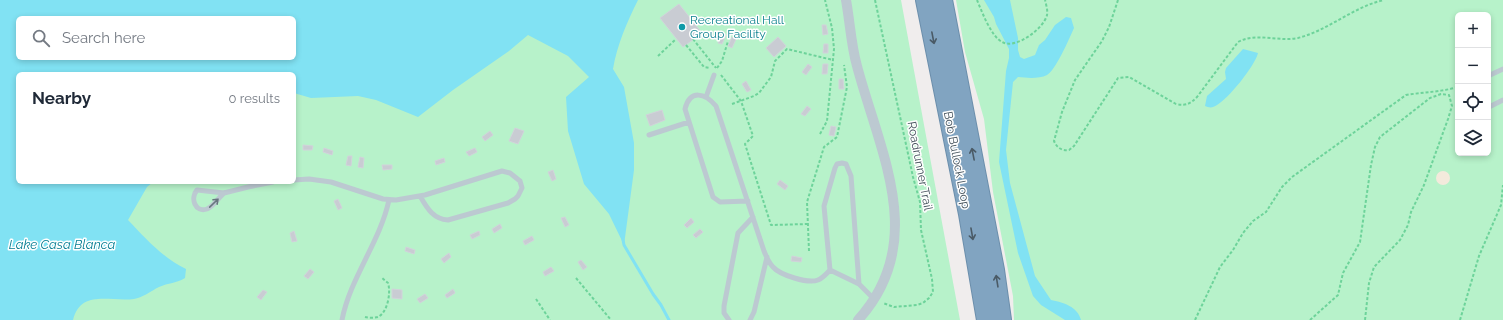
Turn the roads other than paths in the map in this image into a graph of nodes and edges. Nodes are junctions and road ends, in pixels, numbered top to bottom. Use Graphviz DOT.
graph roads {
  1 [pos="846,0"];
  2 [pos="925,0"];
  3 [pos="943,0"];
  4 [pos="1503,69"];
  5 [pos="714,75"];
  6 [pos="1491,75"];
  7 [pos="706,97"];
  8 [pos="1503,100"];
  9 [pos="1491,106"];
  10 [pos="689,122"];
  11 [pos="649,135"];
  12 [pos="296,180"];
  13 [pos="263,184"];
  14 [pos="224,193"];
  15 [pos="420,196"];
  16 [pos="389,200"];
  17 [pos="748,201"];
  18 [pos="753,217"];
  19 [pos="767,257"];
  20 [pos="830,270"];
  21 [pos="859,284"];
  22 [pos="876,300"];
  23 [pos="342,320"];
  24 [pos="729,320"];
  25 [pos="750,320"];
  26 [pos="858,320"];
  27 [pos="986,320"];
  28 [pos="1002,320"];
  1 -- 22 [label="street"];
  2 -- 27 [label="highway, Bob Bullock Loop, one-way"];
  28 -- 3 [label="highway, Bob Bullock Loop, one-way"];
  4 -- 6 [label="lane"];
  5 -- 7 [label="lane"];
  7 -- 10 [label="lane"];
  7 -- 17 [label="lane"];
  8 -- 9 [label="lane"];
  10 -- 11 [label="lane"];
  10 -- 17 [label="lane"];
  12 -- 16 [label="lane"];
  13 -- 14 [label="lane"];
  14 -- 14 [label="lane, one-way"];
  15 -- 15 [label="lane"];
  15 -- 16 [label="lane"];
  16 -- 23 [label="lane"];
  17 -- 18 [label="lane"];
  18 -- 19 [label="lane"];
  18 -- 24 [label="lane"];
  19 -- 20 [label="lane"];
  19 -- 25 [label="lane"];
  20 -- 21 [label="lane"];
  20 -- 21 [label="lane"];
  21 -- 22 [label="lane"];
  22 -- 26 [label="street"];
}
